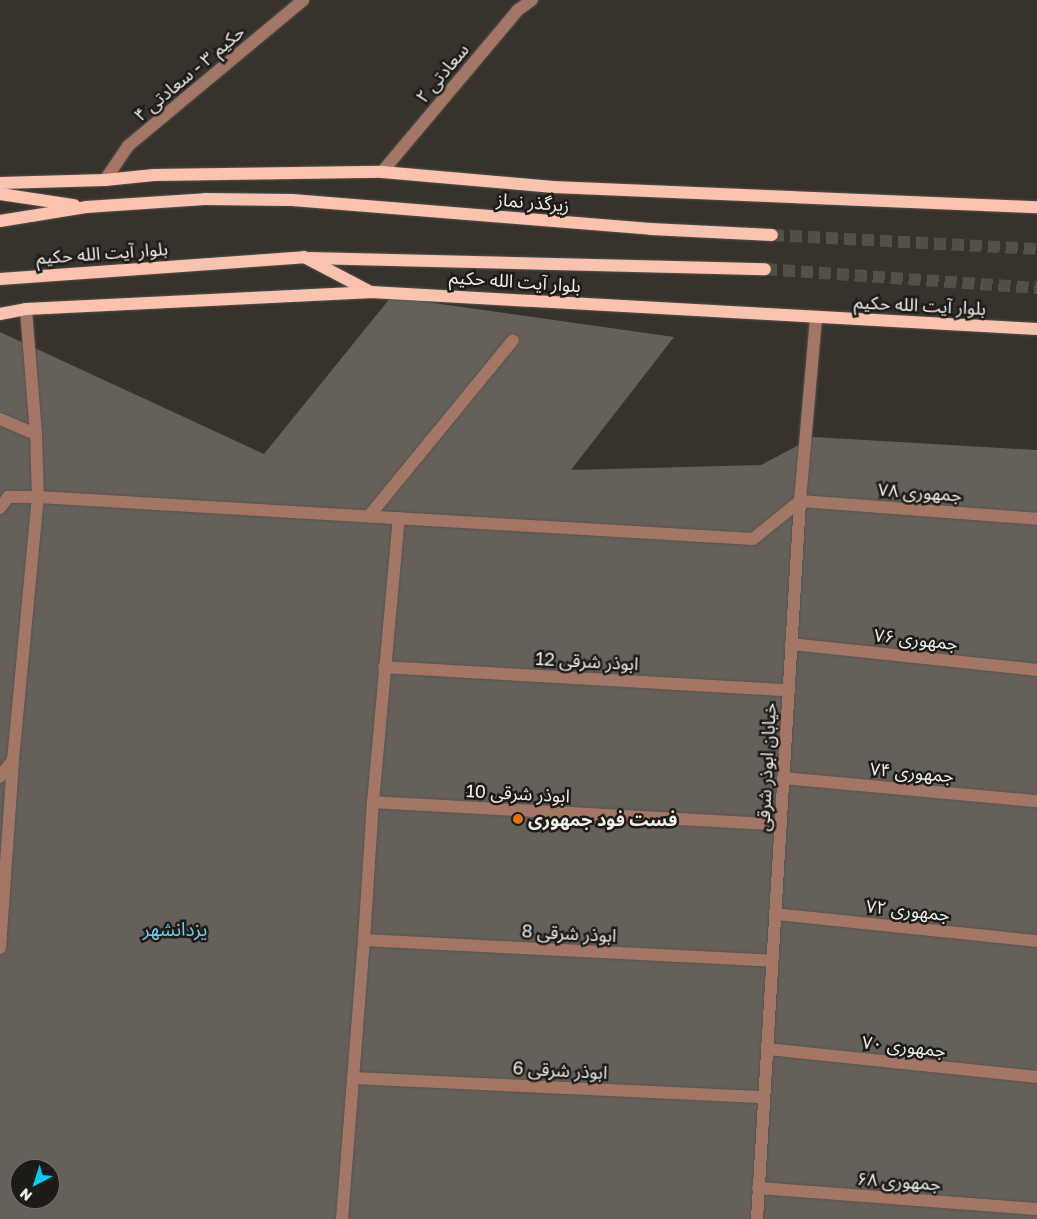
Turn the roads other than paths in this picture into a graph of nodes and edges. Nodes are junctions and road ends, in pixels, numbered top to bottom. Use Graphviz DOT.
graph roads {
  1 [pos="303,0"];
  2 [pos="532,0"];
  3 [pos="382,172"];
  4 [pos="105,180"];
  5 [pos="0,183"];
  6 [pos="0,194"];
  7 [pos="86,207"];
  8 [pos="1037,207"];
  9 [pos="0,221"];
  10 [pos="772,235"];
  11 [pos="304,258"];
  12 [pos="765,269"];
  13 [pos="0,279"];
  14 [pos="371,292"];
  15 [pos="26,309"];
  16 [pos="0,314"];
  17 [pos="816,317"];
  18 [pos="1037,329"];
  19 [pos="513,340"];
  20 [pos="0,419"];
  21 [pos="36,434"];
  22 [pos="38,497"];
  23 [pos="800,501"];
  24 [pos="0,508"];
  25 [pos="370,516"];
  26 [pos="399,518"];
  27 [pos="1037,519"];
  28 [pos="791,644"];
  29 [pos="384,667"];
  30 [pos="1037,670"];
  31 [pos="788,690"];
  32 [pos="13,760"];
  33 [pos="0,777"];
  34 [pos="783,778"];
  35 [pos="1037,801"];
  36 [pos="373,802"];
  37 [pos="780,825"];
  38 [pos="775,914"];
  39 [pos="364,940"];
  40 [pos="1037,941"];
  41 [pos="0,948"];
  42 [pos="772,961"];
  43 [pos="767,1049"];
  44 [pos="1037,1077"];
  45 [pos="354,1078"];
  46 [pos="764,1096"];
  47 [pos="758,1188"];
  48 [pos="1037,1209"];
  49 [pos="342,1219"];
  50 [pos="756,1219"];
  1 -- 4 [label="street, حکیم ۳ - سعادتی ۴"];
  2 -- 3 [label="street, سعادتی ۲"];
  3 -- 4 [label="main road"];
  3 -- 8 [label="main road"];
  4 -- 5 [label="main road"];
  6 -- 7 [label="main road"];
  7 -- 9 [label="main road"];
  7 -- 10 [label="main road, زیرگذر نماز"];
  11 -- 12 [label="main road"];
  11 -- 13 [label="main road, بلوار آیت الله حکیم"];
  11 -- 14 [label="main road, بلوار آیت الله حکیم"];
  14 -- 15 [label="main road"];
  14 -- 17 [label="main road, بلوار آیت الله حکیم"];
  15 -- 16 [label="main road"];
  15 -- 21 [label="street"];
  17 -- 18 [label="main road, بلوار آیت الله حکیم"];
  17 -- 23 [label="street, خیابان ابوذر شرقی"];
  19 -- 25 [label="street"];
  20 -- 21 [label="street"];
  21 -- 22 [label="street"];
  22 -- 24 [label="street"];
  22 -- 25 [label="street"];
  22 -- 32 [label="street"];
  23 -- 26 [label="street"];
  23 -- 27 [label="street, جمهوری ۷۸"];
  23 -- 28 [label="street, خیابان ابوذر شرقی"];
  25 -- 26 [label="street"];
  26 -- 29 [label="street"];
  28 -- 30 [label="street, جمهوری ۷۶"];
  28 -- 31 [label="street, خیابان ابوذر شرقی"];
  29 -- 31 [label="street, ابوذر شرقی 12"];
  29 -- 36 [label="street"];
  31 -- 34 [label="street, خیابان ابوذر شرقی"];
  32 -- 33 [label="street"];
  32 -- 41 [label="street"];
  34 -- 35 [label="street, جمهوری ۷۴"];
  34 -- 37 [label="street, خیابان ابوذر شرقی"];
  36 -- 37 [label="street, ابوذر شرقی 10"];
  36 -- 39 [label="street"];
  37 -- 38 [label="street, خیابان ابوذر شرقی"];
  38 -- 40 [label="street, جمهوری ۷۲"];
  38 -- 42 [label="street, خیابان ابوذر شرقی"];
  39 -- 42 [label="street, ابوذر شرقی 8"];
  39 -- 45 [label="street"];
  42 -- 43 [label="street, خیابان ابوذر شرقی"];
  43 -- 44 [label="street, جمهوری ۷۰"];
  43 -- 46 [label="street, خیابان ابوذر شرقی"];
  45 -- 46 [label="street, ابوذر شرقی 6"];
  45 -- 49 [label="street"];
  46 -- 47 [label="street, خیابان ابوذر شرقی"];
  47 -- 48 [label="street, جمهوری ۶۸"];
  47 -- 50 [label="street, خیابان ابوذر شرقی"];
}
